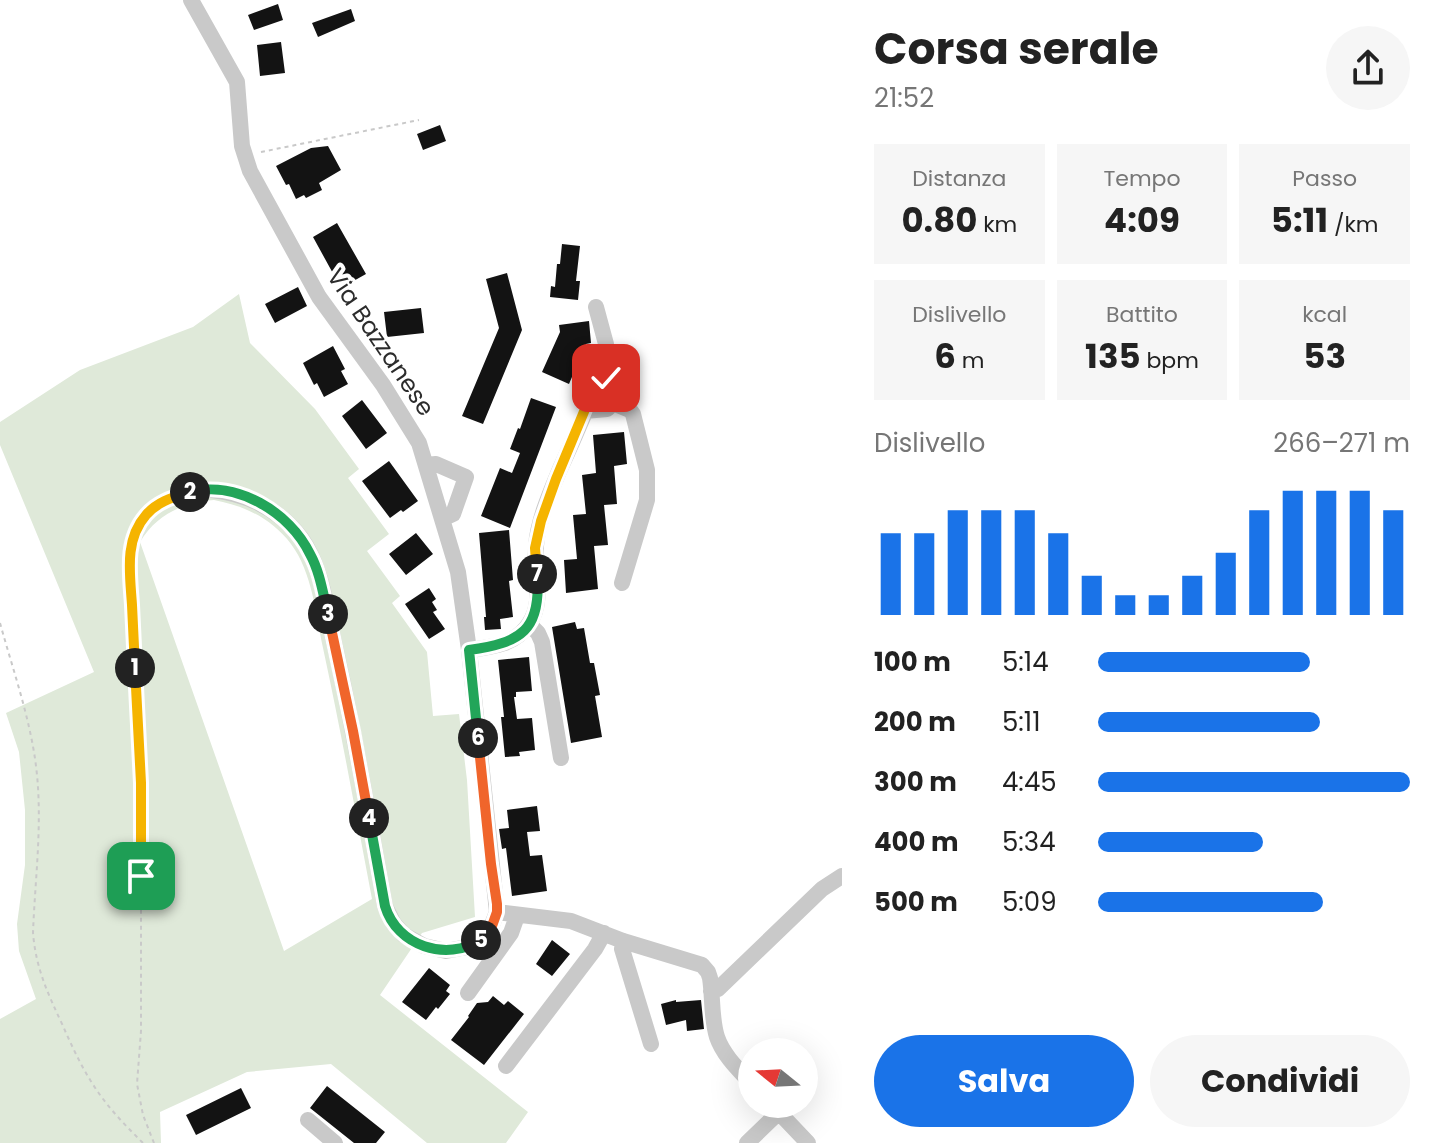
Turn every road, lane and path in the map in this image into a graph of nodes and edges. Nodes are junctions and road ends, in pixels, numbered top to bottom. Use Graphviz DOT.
graph roads {
  1 [pos="191,0"];
  2 [pos="419,120"];
  3 [pos="244,155"];
  4 [pos="596,307"];
  5 [pos="598,378"];
  6 [pos="613,403"];
  7 [pos="585,411"];
  8 [pos="426,465"];
  9 [pos="212,490"];
  10 [pos="442,519"];
  11 [pos="622,583"];
  12 [pos="0,623"];
  13 [pos="529,624"];
  14 [pos="469,650"];
  15 [pos="561,758"];
  16 [pos="842,876"];
  17 [pos="497,912"];
  18 [pos="517,916"];
  19 [pos="604,933"];
  20 [pos="623,941"];
  21 [pos="711,991"];
  22 [pos="468,993"];
  23 [pos="651,1044"];
  24 [pos="506,1066"];
  25 [pos="738,1068"];
  26 [pos="767,1118"];
  27 [pos="784,1118"];
  28 [pos="308,1120"];
  29 [pos="143,1143"];
  30 [pos="154,1143"];
  31 [pos="335,1143"];
  32 [pos="747,1143"];
  33 [pos="808,1143"];
  1 -- 3 [label="street, Via Bazzanese"];
  2 -- 3 [label="path"];
  3 -- 8 [label="street, Via Bazzanese"];
  4 -- 5 [label="street"];
  5 -- 6 [label="street"];
  5 -- 7 [label="street"];
  6 -- 7 [label="street"];
  6 -- 11 [label="street"];
  7 -- 13 [label="street"];
  8 -- 10 [label="street, Via Bazzanese"];
  8 -- 10 [label="street"];
  9 -- 17 [label="street"];
  9 -- 30 [label="path"];
  10 -- 14 [label="street, Via Bazzanese"];
  12 -- 29 [label="path"];
  13 -- 14 [label="street"];
  13 -- 15 [label="street"];
  14 -- 17 [label="street, Via Bazzanese"];
  16 -- 21 [label="street"];
  17 -- 18 [label="street"];
  18 -- 19 [label="street"];
  18 -- 22 [label="street"];
  19 -- 20 [label="street"];
  19 -- 24 [label="street"];
  20 -- 21 [label="street"];
  20 -- 23 [label="street"];
  21 -- 25 [label="street"];
  26 -- 32 [label="street"];
  27 -- 33 [label="street"];
  28 -- 31 [label="street"];
}
